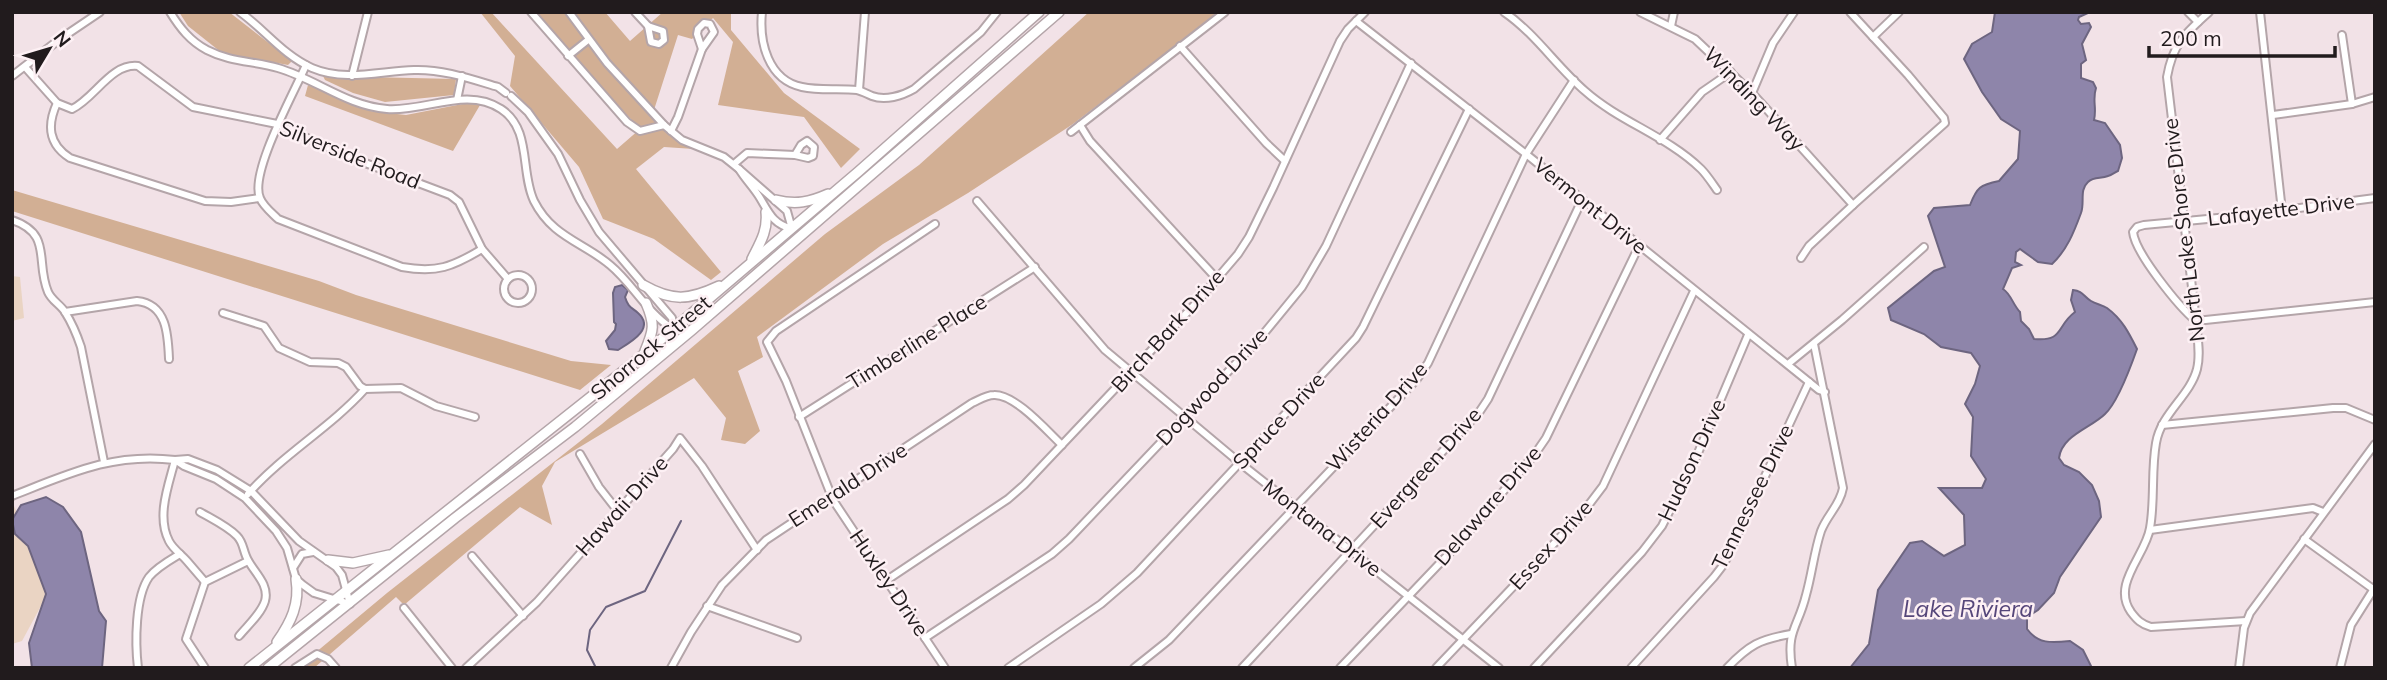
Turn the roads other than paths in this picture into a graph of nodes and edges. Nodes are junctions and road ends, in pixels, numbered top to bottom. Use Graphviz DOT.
graph roads {
  1 [pos="100,12"];
  2 [pos="170,12"];
  3 [pos="240,12"];
  4 [pos="368,12"];
  5 [pos="531,12"];
  6 [pos="569,12"];
  7 [pos="635,12"];
  8 [pos="762,12"];
  9 [pos="865,12"];
  10 [pos="997,12"];
  11 [pos="1039,12"];
  12 [pos="1051,12"];
  13 [pos="1059,12"];
  14 [pos="1225,12"];
  15 [pos="1365,12"];
  16 [pos="1504,12"];
  17 [pos="1640,12"];
  18 [pos="1674,12"];
  19 [pos="1794,12"];
  20 [pos="1850,12"];
  21 [pos="1899,12"];
  22 [pos="2188,12"];
  23 [pos="2209,12"];
  24 [pos="2260,12"];
  25 [pos="1356,21"];
  26 [pos="2198,22"];
  27 [pos="648,26"];
  28 [pos="1671,26"];
  29 [pos="2342,35"];
  30 [pos="1872,37"];
  31 [pos="588,40"];
  32 [pos="1180,46"];
  33 [pos="702,49"];
  34 [pos="1013,53"];
  35 [pos="568,56"];
  36 [pos="1411,63"];
  37 [pos="306,65"];
  38 [pos="25,67"];
  39 [pos="1731,72"];
  40 [pos="12,76"];
  41 [pos="352,76"];
  42 [pos="462,76"];
  43 [pos="301,77"];
  44 [pos="1574,80"];
  45 [pos="859,90"];
  46 [pos="1752,93"];
  47 [pos="2375,97"];
  48 [pos="457,100"];
  49 [pos="57,103"];
  50 [pos="2351,104"];
  51 [pos="1469,109"];
  52 [pos="526,110"];
  53 [pos="2273,116"];
  54 [pos="513,121"];
  55 [pos="277,124"];
  56 [pos="664,125"];
  57 [pos="1080,125"];
  58 [pos="671,131"];
  59 [pos="1071,132"];
  60 [pos="1660,140"];
  61 [pos="1526,154"];
  62 [pos="795,155"];
  63 [pos="1285,161"];
  64 [pos="736,166"];
  65 [pos="1717,190"];
  66 [pos="836,191"];
  67 [pos="853,191"];
  68 [pos="259,198"];
  69 [pos="2375,198"];
  70 [pos="776,200"];
  71 [pos="1582,200"];
  72 [pos="976,201"];
  73 [pos="1853,205"];
  74 [pos="2282,211"];
  75 [pos="766,212"];
  76 [pos="12,220"];
  77 [pos="2184,221"];
  78 [pos="935,224"];
  79 [pos="792,229"];
  80 [pos="1639,247"];
  81 [pos="1924,247"];
  82 [pos="482,249"];
  83 [pos="1801,258"];
  84 [pos="749,264"];
  85 [pos="1035,267"];
  86 [pos="753,278"];
  87 [pos="508,279"];
  88 [pos="1217,279"];
  89 [pos="730,281"];
  90 [pos="643,285"];
  91 [pos="1694,291"];
  92 [pos="2375,302"];
  93 [pos="646,303"];
  94 [pos="65,312"];
  95 [pos="223,313"];
  96 [pos="2196,321"];
  97 [pos="674,329"];
  98 [pos="692,330"];
  99 [pos="1748,335"];
  100 [pos="1814,344"];
  101 [pos="667,349"];
  102 [pos="639,358"];
  103 [pos="169,359"];
  104 [pos="1788,364"];
  105 [pos="1132,371"];
  106 [pos="1809,382"];
  107 [pos="365,389"];
  108 [pos="1825,392"];
  109 [pos="799,416"];
  110 [pos="1185,416"];
  111 [pos="475,417"];
  112 [pos="2375,420"];
  113 [pos="2161,425"];
  114 [pos="2375,444"];
  115 [pos="1062,445"];
  116 [pos="580,454"];
  117 [pos="175,460"];
  118 [pos="104,462"];
  119 [pos="1241,463"];
  120 [pos="251,491"];
  121 [pos="12,496"];
  122 [pos="831,496"];
  123 [pos="245,498"];
  124 [pos="1294,506"];
  125 [pos="617,510"];
  126 [pos="200,512"];
  127 [pos="2323,512"];
  128 [pos="2150,530"];
  129 [pos="2304,539"];
  130 [pos="757,550"];
  131 [pos="313,551"];
  132 [pos="1351,551"];
  133 [pos="180,554"];
  134 [pos="394,554"];
  135 [pos="472,556"];
  136 [pos="328,560"];
  137 [pos="248,561"];
  138 [pos="293,568"];
  139 [pos="296,579"];
  140 [pos="887,580"];
  141 [pos="205,582"];
  142 [pos="2374,588"];
  143 [pos="346,591"];
  144 [pos="1408,596"];
  145 [pos="336,600"];
  146 [pos="350,604"];
  147 [pos="707,606"];
  148 [pos="404,608"];
  149 [pos="523,616"];
  150 [pos="2246,621"];
  151 [pos="1791,634"];
  152 [pos="239,636"];
  153 [pos="797,638"];
  154 [pos="925,638"];
  155 [pos="1464,640"];
  156 [pos="270,651"];
  157 [pos="138,668"];
  158 [pos="205,668"];
  159 [pos="249,668"];
  160 [pos="268,668"];
  161 [pos="295,668"];
  162 [pos="336,668"];
  163 [pos="452,668"];
  164 [pos="466,668"];
  165 [pos="671,668"];
  166 [pos="945,668"];
  167 [pos="1008,668"];
  168 [pos="1134,668"];
  169 [pos="1241,668"];
  170 [pos="1340,668"];
  171 [pos="1436,668"];
  172 [pos="1499,668"];
  173 [pos="1534,668"];
  174 [pos="1631,668"];
  175 [pos="1727,668"];
  176 [pos="1792,668"];
  177 [pos="2239,668"];
  178 [pos="2340,668"];
  1 -- 38 [label="street"];
  2 -- 43 [label="street"];
  3 -- 37 [label="street"];
  4 -- 41 [label="street"];
  5 -- 35 [label="street"];
  6 -- 31 [label="street"];
  7 -- 27 [label="street"];
  8 -- 45 [label="street"];
  9 -- 45 [label="street"];
  10 -- 45 [label="street"];
  11 -- 66 [label="main road, Shorrock Street"];
  12 -- 34 [label="main road"];
  13 -- 34 [label="main road, Shorrock Street"];
  14 -- 32 [label="street"];
  15 -- 25 [label="street, Birch Bark Drive"];
  16 -- 44 [label="street"];
  17 -- 28 [label="street, Winding Way"];
  18 -- 28 [label="street"];
  19 -- 46 [label="street"];
  20 -- 30 [label="street"];
  21 -- 30 [label="street"];
  22 -- 26 [label="street"];
  23 -- 26 [label="street, North Lake Shore Drive"];
  24 -- 53 [label="street"];
  25 -- 36 [label="street, Vermont Drive"];
  25 -- 63 [label="street, Birch Bark Drive"];
  26 -- 77 [label="street, North Lake Shore Drive"];
  28 -- 39 [label="street, Winding Way"];
  29 -- 50 [label="street"];
  30 -- 73 [label="street"];
  31 -- 35 [label="street"];
  31 -- 56 [label="street"];
  32 -- 57 [label="street"];
  32 -- 63 [label="street"];
  33 -- 58 [label="street"];
  34 -- 67 [label="main road, Shorrock Street"];
  35 -- 56 [label="street"];
  36 -- 51 [label="street, Vermont Drive"];
  36 -- 110 [label="street, Dogwood Drive"];
  37 -- 41 [label="street"];
  37 -- 43 [label="street"];
  38 -- 40 [label="street"];
  38 -- 49 [label="street"];
  39 -- 46 [label="street, Winding Way"];
  39 -- 60 [label="street"];
  41 -- 42 [label="street"];
  42 -- 48 [label="street"];
  42 -- 52 [label="street"];
  43 -- 48 [label="street"];
  43 -- 55 [label="street"];
  44 -- 60 [label="street"];
  44 -- 61 [label="street, Wisteria Drive"];
  46 -- 73 [label="street, Winding Way"];
  47 -- 50 [label="street"];
  48 -- 54 [label="street"];
  49 -- 55 [label="street, Silverside Road"];
  49 -- 68 [label="street"];
  50 -- 53 [label="street"];
  51 -- 61 [label="street, Vermont Drive"];
  51 -- 119 [label="street, Spruce Drive"];
  52 -- 54 [label="street"];
  52 -- 90 [label="street"];
  53 -- 74 [label="street"];
  54 -- 93 [label="street"];
  55 -- 68 [label="street"];
  55 -- 82 [label="street, Silverside Road"];
  56 -- 58 [label="street"];
  57 -- 59 [label="street"];
  57 -- 88 [label="street"];
  58 -- 64 [label="street"];
  60 -- 65 [label="street"];
  61 -- 71 [label="street, Vermont Drive"];
  61 -- 124 [label="street, Wisteria Drive"];
  62 -- 64 [label="street"];
  63 -- 88 [label="street, Birch Bark Drive"];
  64 -- 70 [label="street"];
  64 -- 75 [label="street"];
  66 -- 70 [label="main road"];
  66 -- 79 [label="main road, Shorrock Street"];
  67 -- 79 [label="main road"];
  67 -- 86 [label="main road, Shorrock Street"];
  68 -- 82 [label="street"];
  69 -- 74 [label="street, Lafayette Drive"];
  70 -- 79 [label="street"];
  71 -- 80 [label="street, Vermont Drive"];
  71 -- 132 [label="street, Evergreen Drive"];
  72 -- 85 [label="street, Montana Drive"];
  73 -- 83 [label="street"];
  74 -- 77 [label="street, Lafayette Drive"];
  75 -- 79 [label="street"];
  75 -- 84 [label="main road"];
  76 -- 94 [label="street"];
  77 -- 96 [label="street, North Lake Shore Drive"];
  77 -- 96 [label="street, Lafayette Drive"];
  78 -- 109 [label="street, Huxley Drive"];
  79 -- 84 [label="main road, Shorrock Street"];
  79 -- 86 [label="main road"];
  80 -- 91 [label="street, Vermont Drive"];
  80 -- 144 [label="street, Delaware Drive"];
  81 -- 100 [label="street"];
  82 -- 87 [label="street, Silverside Road"];
  84 -- 89 [label="main road, Shorrock Street"];
  85 -- 105 [label="street, Montana Drive"];
  85 -- 109 [label="street, Timberline Place"];
  86 -- 98 [label="main road, Shorrock Street"];
  87 -- 87 [label="street, Silverside Road"];
  88 -- 105 [label="street, Birch Bark Drive"];
  89 -- 90 [label="main road"];
  89 -- 97 [label="main road, Shorrock Street"];
  90 -- 97 [label="street"];
  91 -- 99 [label="street, Vermont Drive"];
  91 -- 155 [label="street, Essex Drive"];
  92 -- 96 [label="street"];
  93 -- 97 [label="street"];
  93 -- 102 [label="main road"];
  94 -- 103 [label="street"];
  94 -- 118 [label="street"];
  95 -- 107 [label="street"];
  96 -- 113 [label="street, North Lake Shore Drive"];
  97 -- 98 [label="street"];
  97 -- 101 [label="street"];
  97 -- 102 [label="main road, Shorrock Street"];
  98 -- 101 [label="main road, Shorrock Street"];
  99 -- 104 [label="street, Vermont Drive"];
  99 -- 173 [label="street, Hudson Drive"];
  100 -- 104 [label="street"];
  100 -- 108 [label="street"];
  101 -- 146 [label="main road, Shorrock Street"];
  102 -- 134 [label="main road, Shorrock Street"];
  104 -- 106 [label="street, Vermont Drive"];
  105 -- 110 [label="street, Montana Drive"];
  105 -- 115 [label="street, Birch Bark Drive"];
  106 -- 108 [label="street, Vermont Drive"];
  106 -- 174 [label="street, Tennessee Drive"];
  107 -- 111 [label="street"];
  107 -- 120 [label="street"];
  108 -- 151 [label="street"];
  109 -- 122 [label="street, Huxley Drive"];
  110 -- 119 [label="street, Montana Drive"];
  110 -- 154 [label="street, Dogwood Drive"];
  112 -- 113 [label="street"];
  113 -- 128 [label="street, North Lake Shore Drive"];
  114 -- 127 [label="street"];
  115 -- 122 [label="street, Emerald Drive"];
  115 -- 140 [label="street, Birch Bark Drive"];
  116 -- 125 [label="street"];
  117 -- 118 [label="street"];
  117 -- 120 [label="street"];
  117 -- 123 [label="street"];
  117 -- 133 [label="street"];
  118 -- 121 [label="street"];
  119 -- 124 [label="street, Montana Drive"];
  119 -- 167 [label="street, Spruce Drive"];
  120 -- 123 [label="street"];
  120 -- 131 [label="street"];
  122 -- 130 [label="street, Emerald Drive"];
  122 -- 140 [label="street, Huxley Drive"];
  123 -- 138 [label="street"];
  124 -- 132 [label="street, Montana Drive"];
  124 -- 168 [label="street, Wisteria Drive"];
  125 -- 130 [label="street, Hawaii Drive"];
  125 -- 149 [label="street, Hawaii Drive"];
  126 -- 137 [label="street"];
  127 -- 128 [label="street"];
  127 -- 129 [label="street"];
  128 -- 150 [label="street, North Lake Shore Drive"];
  129 -- 142 [label="street"];
  129 -- 150 [label="street"];
  130 -- 147 [label="street, Emerald Drive"];
  131 -- 136 [label="street"];
  131 -- 138 [label="street"];
  132 -- 144 [label="street, Montana Drive"];
  132 -- 169 [label="street, Evergreen Drive"];
  133 -- 141 [label="street"];
  133 -- 157 [label="street"];
  134 -- 136 [label="main road"];
  134 -- 143 [label="main road, Shorrock Street"];
  135 -- 149 [label="street"];
  136 -- 143 [label="street"];
  137 -- 141 [label="street"];
  137 -- 152 [label="street"];
  138 -- 139 [label="street"];
  139 -- 145 [label="street"];
  139 -- 156 [label="main road"];
  140 -- 154 [label="street, Huxley Drive"];
  141 -- 158 [label="street"];
  142 -- 178 [label="street"];
  143 -- 145 [label="main road, Shorrock Street"];
  143 -- 146 [label="street"];
  144 -- 155 [label="street, Montana Drive"];
  144 -- 170 [label="street, Delaware Drive"];
  145 -- 146 [label="street"];
  145 -- 156 [label="main road, Shorrock Street"];
  146 -- 160 [label="main road, Shorrock Street"];
  147 -- 153 [label="street"];
  147 -- 165 [label="street, Emerald Drive"];
  148 -- 163 [label="street"];
  149 -- 164 [label="street, Hawaii Drive"];
  150 -- 177 [label="street"];
  151 -- 175 [label="street"];
  151 -- 176 [label="street"];
  154 -- 166 [label="street, Huxley Drive"];
  155 -- 171 [label="street, Essex Drive"];
  155 -- 172 [label="street, Montana Drive"];
  156 -- 159 [label="main road, Shorrock Street"];
  161 -- 162 [label="street"];
}
